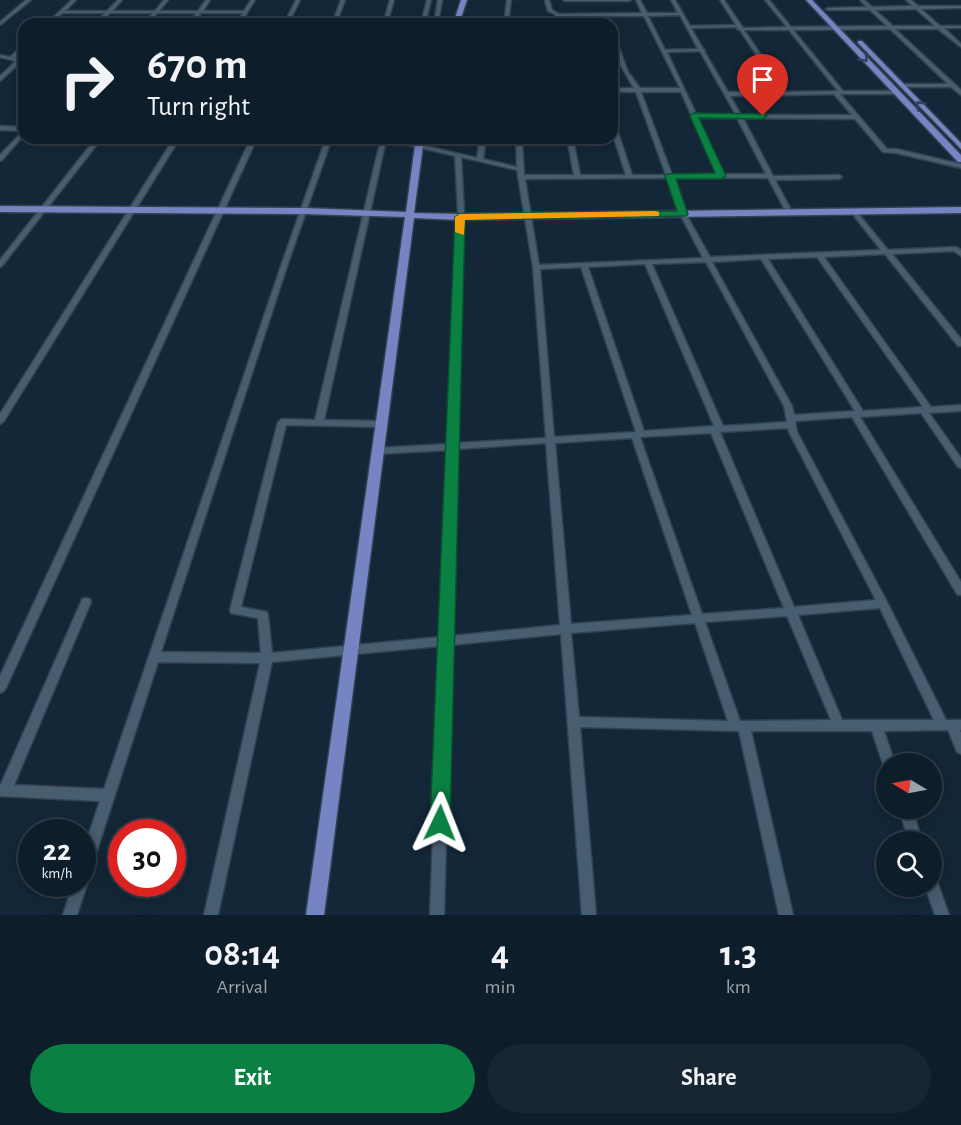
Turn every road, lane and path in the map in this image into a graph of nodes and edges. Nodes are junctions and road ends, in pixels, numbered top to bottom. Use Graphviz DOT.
graph roads {
  1 [pos="29,0"];
  2 [pos="74,0"];
  3 [pos="120,0"];
  4 [pos="166,0"];
  5 [pos="208,0"];
  6 [pos="253,0"];
  7 [pos="298,0"];
  8 [pos="343,0"];
  9 [pos="392,0"];
  10 [pos="429,0"];
  11 [pos="440,0"];
  12 [pos="464,0"];
  13 [pos="509,0"];
  14 [pos="548,0"];
  15 [pos="565,0"];
  16 [pos="589,0"];
  17 [pos="629,0"];
  18 [pos="638,0"];
  19 [pos="674,0"];
  20 [pos="722,0"];
  21 [pos="767,0"];
  22 [pos="809,0"];
  23 [pos="819,0"];
  24 [pos="862,0"];
  25 [pos="908,0"];
  26 [pos="950,0"];
  27 [pos="870,8"];
  28 [pos="917,8"];
  29 [pos="960,8"];
  30 [pos="828,9"];
  31 [pos="156,11"];
  32 [pos="62,12"];
  33 [pos="109,12"];
  34 [pos="200,12"];
  35 [pos="246,12"];
  36 [pos="645,14"];
  37 [pos="681,14"];
  38 [pos="558,15"];
  39 [pos="566,15"];
  40 [pos="591,15"];
  41 [pos="605,15"];
  42 [pos="55,18"];
  43 [pos="104,18"];
  44 [pos="151,18"];
  45 [pos="196,18"];
  46 [pos="242,18"];
  47 [pos="289,18"];
  48 [pos="336,18"];
  49 [pos="387,18"];
  50 [pos="424,18"];
  51 [pos="437,18"];
  52 [pos="458,18"];
  53 [pos="507,18"];
  54 [pos="556,18"];
  55 [pos="567,18"];
  56 [pos="606,18"];
  57 [pos="0,24"];
  58 [pos="688,27"];
  59 [pos="738,27"];
  60 [pos="940,27"];
  61 [pos="961,27"];
  62 [pos="790,28"];
  63 [pos="837,28"];
  64 [pos="846,28"];
  65 [pos="891,28"];
  66 [pos="961,46"];
  67 [pos="618,50"];
  68 [pos="703,50"];
  69 [pos="663,51"];
  70 [pos="18,53"];
  71 [pos="0,56"];
  72 [pos="11,59"];
  73 [pos="18,60"];
  74 [pos="18,64"];
  75 [pos="0,80"];
  76 [pos="903,86"];
  77 [pos="956,87"];
  78 [pos="618,90"];
  79 [pos="638,90"];
  80 [pos="683,90"];
  81 [pos="894,92"];
  82 [pos="784,93"];
  83 [pos="839,93"];
  84 [pos="961,93"];
  85 [pos="726,94"];
  86 [pos="694,116"];
  87 [pos="739,116"];
  88 [pos="857,117"];
  89 [pos="0,128"];
  90 [pos="18,130"];
  91 [pos="18,137"];
  92 [pos="618,142"];
  93 [pos="94,144"];
  94 [pos="173,144"];
  95 [pos="251,144"];
  96 [pos="327,144"];
  97 [pos="383,144"];
  98 [pos="419,144"];
  99 [pos="426,144"];
  100 [pos="482,144"];
  101 [pos="519,144"];
  102 [pos="571,144"];
  103 [pos="961,147"];
  104 [pos="458,154"];
  105 [pos="0,159"];
  106 [pos="480,159"];
  107 [pos="961,160"];
  108 [pos="961,166"];
  109 [pos="520,169"];
  110 [pos="629,176"];
  111 [pos="670,176"];
  112 [pos="721,176"];
  113 [pos="521,177"];
  114 [pos="577,177"];
  115 [pos="771,177"];
  116 [pos="839,177"];
  117 [pos="961,206"];
  118 [pos="0,208"];
  119 [pos="787,208"];
  120 [pos="44,209"];
  121 [pos="132,210"];
  122 [pos="961,210"];
  123 [pos="219,211"];
  124 [pos="304,211"];
  125 [pos="682,211"];
  126 [pos="854,212"];
  127 [pos="366,213"];
  128 [pos="411,214"];
  129 [pos="528,214"];
  130 [pos="460,215"];
  131 [pos="887,252"];
  132 [pos="961,254"];
  133 [pos="819,255"];
  134 [pos="764,258"];
  135 [pos="707,260"];
  136 [pos="648,263"];
  137 [pos="0,265"];
  138 [pos="584,265"];
  139 [pos="536,267"];
  140 [pos="961,344"];
  141 [pos="961,408"];
  142 [pos="926,410"];
  143 [pos="858,414"];
  144 [pos="0,421"];
  145 [pos="792,421"];
  146 [pos="319,423"];
  147 [pos="382,424"];
  148 [pos="717,429"];
  149 [pos="638,434"];
  150 [pos="550,440"];
  151 [pos="454,447"];
  152 [pos="378,451"];
  153 [pos="961,465"];
  154 [pos="961,591"];
  155 [pos="86,602"];
  156 [pos="883,604"];
  157 [pos="792,611"];
  158 [pos="699,618"];
  159 [pos="565,628"];
  160 [pos="445,640"];
  161 [pos="351,650"];
  162 [pos="154,657"];
  163 [pos="267,658"];
  164 [pos="0,688"];
  165 [pos="573,722"];
  166 [pos="838,724"];
  167 [pos="740,725"];
  168 [pos="876,725"];
  169 [pos="952,726"];
  170 [pos="961,748"];
  171 [pos="885,753"];
  172 [pos="2,790"];
  173 [pos="108,795"];
  174 [pos="96,832"];
  175 [pos="76,897"];
  176 [pos="936,897"];
  177 [pos="70,915"];
  178 [pos="211,915"];
  179 [pos="315,915"];
  180 [pos="437,915"];
  181 [pos="589,915"];
  182 [pos="786,915"];
  183 [pos="942,915"];
  1 -- 57 [label="street"];
  2 -- 32 [label="street"];
  3 -- 33 [label="street"];
  4 -- 31 [label="street"];
  5 -- 34 [label="street"];
  6 -- 35 [label="street"];
  7 -- 47 [label="street"];
  8 -- 48 [label="street"];
  9 -- 49 [label="street"];
  10 -- 50 [label="street"];
  11 -- 51 [label="street"];
  12 -- 52 [label="main road"];
  13 -- 53 [label="street"];
  14 -- 38 [label="street"];
  15 -- 16 [label="street"];
  16 -- 17 [label="street"];
  16 -- 40 [label="street"];
  18 -- 36 [label="street"];
  19 -- 37 [label="street"];
  20 -- 59 [label="street"];
  21 -- 62 [label="street"];
  22 -- 63 [label="main road"];
  23 -- 30 [label="main road"];
  24 -- 27 [label="street"];
  25 -- 28 [label="street"];
  26 -- 29 [label="street"];
  27 -- 28 [label="street"];
  27 -- 30 [label="street"];
  27 -- 65 [label="street"];
  28 -- 29 [label="street"];
  28 -- 60 [label="street"];
  30 -- 64 [label="main road"];
  31 -- 33 [label="street"];
  31 -- 34 [label="street"];
  31 -- 44 [label="street"];
  32 -- 33 [label="street"];
  32 -- 42 [label="street"];
  33 -- 43 [label="street"];
  34 -- 35 [label="street"];
  34 -- 45 [label="street"];
  35 -- 46 [label="street"];
  36 -- 37 [label="street"];
  36 -- 41 [label="street"];
  36 -- 69 [label="street"];
  37 -- 58 [label="street"];
  38 -- 39 [label="street"];
  38 -- 54 [label="street"];
  39 -- 40 [label="street"];
  39 -- 55 [label="street"];
  40 -- 41 [label="street"];
  41 -- 56 [label="street"];
  58 -- 59 [label="street"];
  58 -- 68 [label="street"];
  59 -- 62 [label="street"];
  59 -- 82 [label="street"];
  60 -- 61 [label="street"];
  60 -- 65 [label="street"];
  60 -- 66 [label="street"];
  62 -- 63 [label="street"];
  62 -- 83 [label="street"];
  63 -- 64 [label="street"];
  63 -- 81 [label="main road, one-way"];
  64 -- 65 [label="street"];
  64 -- 76 [label="main road"];
  65 -- 77 [label="street"];
  67 -- 79 [label="street"];
  68 -- 69 [label="street"];
  68 -- 85 [label="street"];
  69 -- 80 [label="street"];
  70 -- 72 [label="street"];
  71 -- 72 [label="street"];
  72 -- 73 [label="street"];
  74 -- 75 [label="street"];
  76 -- 77 [label="street"];
  103 -- 76 [label="main road, one-way"];
  77 -- 84 [label="street"];
  78 -- 79 [label="street"];
  79 -- 80 [label="street"];
  79 -- 111 [label="street"];
  80 -- 86 [label="street"];
  81 -- 83 [label="street"];
  81 -- 107 [label="main road"];
  82 -- 83 [label="street"];
  82 -- 85 [label="street"];
  83 -- 88 [label="street"];
  85 -- 87 [label="street"];
  86 -- 87 [label="street"];
  86 -- 112 [label="street"];
  87 -- 88 [label="street"];
  87 -- 115 [label="street"];
  88 -- 108 [label="street"];
  89 -- 90 [label="street"];
  91 -- 105 [label="street"];
  92 -- 110 [label="street"];
  93 -- 120 [label="street"];
  94 -- 121 [label="street"];
  95 -- 123 [label="street"];
  96 -- 124 [label="street"];
  97 -- 127 [label="street"];
  98 -- 128 [label="main road"];
  99 -- 104 [label="street"];
  100 -- 106 [label="street"];
  101 -- 109 [label="street"];
  102 -- 114 [label="street"];
  104 -- 106 [label="street"];
  104 -- 130 [label="street"];
  106 -- 109 [label="street"];
  109 -- 113 [label="street"];
  110 -- 111 [label="street"];
  110 -- 114 [label="street"];
  111 -- 112 [label="street"];
  111 -- 125 [label="street"];
  112 -- 115 [label="street"];
  113 -- 114 [label="street"];
  113 -- 129 [label="street"];
  115 -- 116 [label="street"];
  115 -- 119 [label="street"];
  117 -- 119 [label="main road"];
  118 -- 120 [label="main road"];
  119 -- 125 [label="main road"];
  120 -- 121 [label="main road"];
  120 -- 137 [label="street"];
  121 -- 123 [label="main road"];
  121 -- 144 [label="street"];
  122 -- 126 [label="main road"];
  123 -- 124 [label="main road"];
  123 -- 164 [label="street"];
  124 -- 127 [label="main road"];
  124 -- 162 [label="street"];
  125 -- 126 [label="main road"];
  125 -- 129 [label="main road"];
  125 -- 135 [label="street"];
  126 -- 131 [label="street"];
  127 -- 128 [label="main road"];
  127 -- 146 [label="street"];
  128 -- 130 [label="main road"];
  128 -- 147 [label="main road"];
  129 -- 130 [label="main road"];
  129 -- 139 [label="street"];
  130 -- 151 [label="street"];
  131 -- 132 [label="street"];
  131 -- 133 [label="street"];
  131 -- 140 [label="street"];
  133 -- 134 [label="street"];
  133 -- 142 [label="street"];
  134 -- 135 [label="street"];
  134 -- 143 [label="street"];
  135 -- 136 [label="street"];
  135 -- 145 [label="street"];
  136 -- 138 [label="street"];
  136 -- 148 [label="street"];
  138 -- 139 [label="street"];
  138 -- 149 [label="street"];
  139 -- 150 [label="street"];
  141 -- 142 [label="street"];
  142 -- 143 [label="street"];
  142 -- 153 [label="street"];
  143 -- 145 [label="street"];
  143 -- 154 [label="street"];
  145 -- 148 [label="street"];
  145 -- 156 [label="street"];
  146 -- 147 [label="street"];
  146 -- 163 [label="street"];
  147 -- 152 [label="main road"];
  148 -- 149 [label="street"];
  148 -- 157 [label="street"];
  149 -- 150 [label="street"];
  149 -- 158 [label="street"];
  150 -- 151 [label="street"];
  150 -- 159 [label="street"];
  151 -- 152 [label="street"];
  151 -- 160 [label="street"];
  152 -- 161 [label="main road"];
  155 -- 172 [label="street"];
  156 -- 157 [label="street"];
  156 -- 169 [label="street"];
  157 -- 158 [label="street"];
  157 -- 166 [label="street"];
  158 -- 159 [label="street"];
  158 -- 167 [label="street"];
  159 -- 160 [label="street"];
  159 -- 165 [label="street"];
  160 -- 161 [label="street"];
  160 -- 180 [label="street"];
  161 -- 163 [label="street"];
  161 -- 179 [label="main road"];
  162 -- 163 [label="street"];
  162 -- 173 [label="street"];
  163 -- 178 [label="street"];
  165 -- 167 [label="street"];
  165 -- 181 [label="street"];
  166 -- 167 [label="street"];
  166 -- 168 [label="street"];
  167 -- 182 [label="street"];
  168 -- 169 [label="street"];
  168 -- 171 [label="street"];
  169 -- 170 [label="street"];
  172 -- 173 [label="street"];
  173 -- 174 [label="street"];
  175 -- 177 [label="street"];
  176 -- 183 [label="street"];
}
